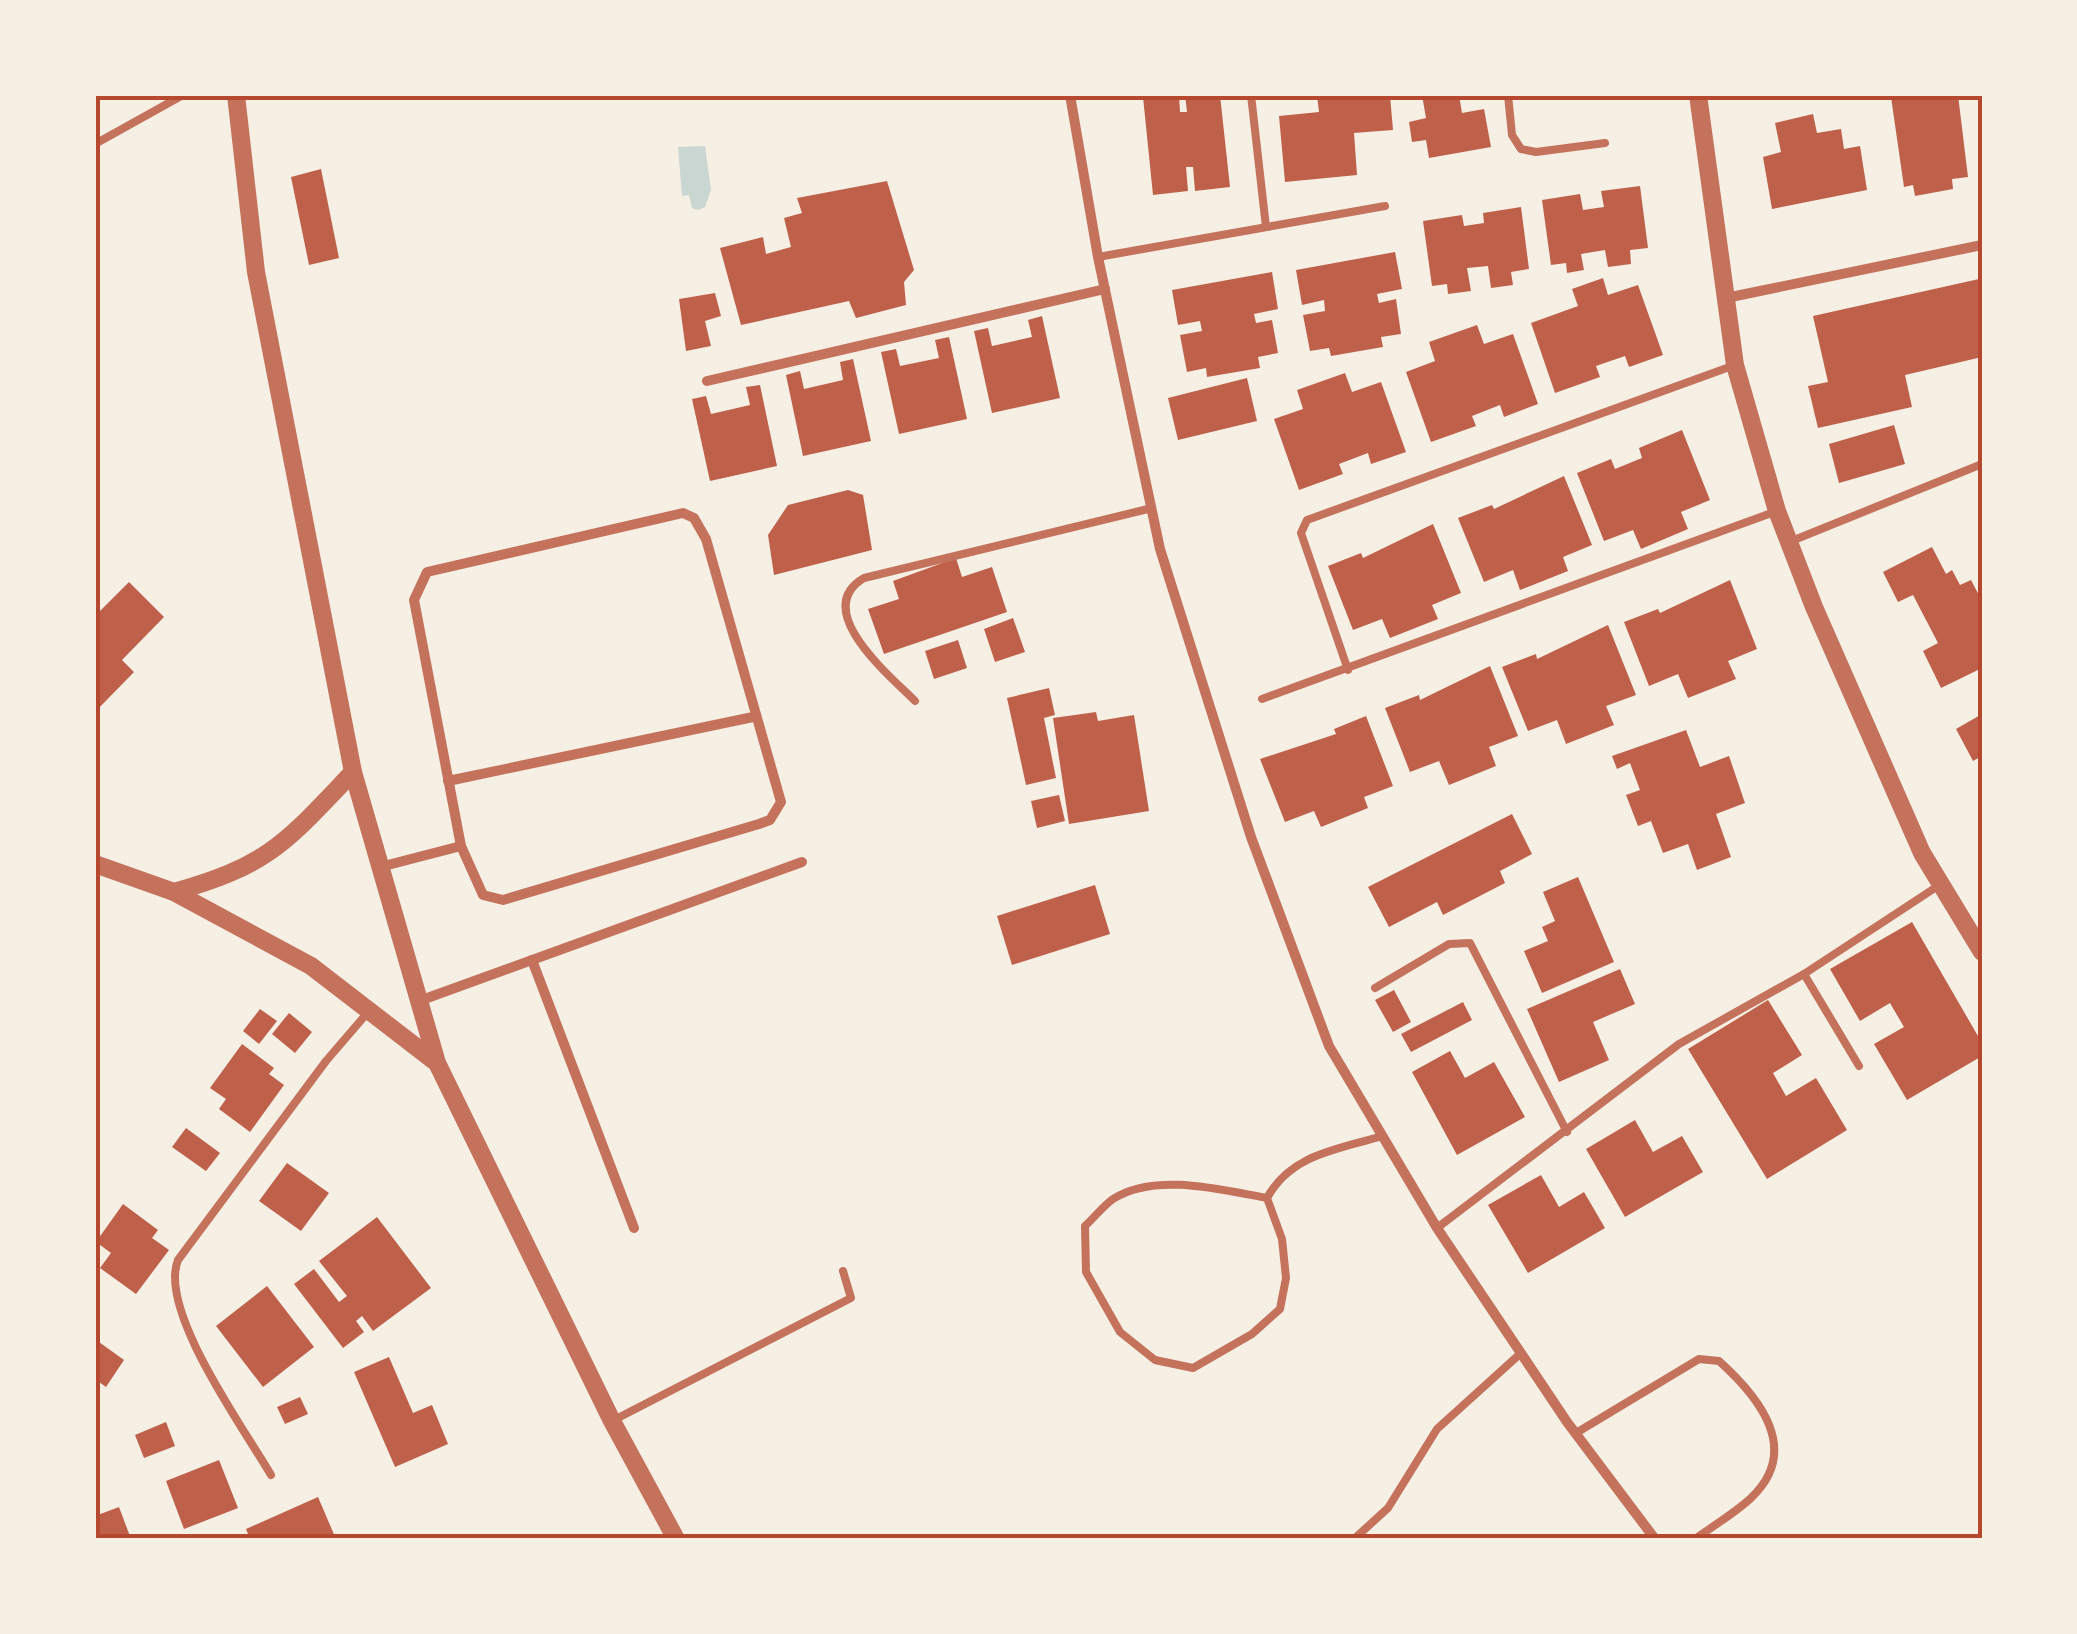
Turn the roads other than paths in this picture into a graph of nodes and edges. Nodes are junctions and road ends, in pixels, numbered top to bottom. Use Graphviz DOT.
graph roads {
  1 [pos="183,95"];
  2 [pos="236,95"];
  3 [pos="1070,95"];
  4 [pos="1252,95"];
  5 [pos="1508,95"];
  6 [pos="1698,95"];
  7 [pos="95,144"];
  8 [pos="1605,144"];
  9 [pos="1385,206"];
  10 [pos="1266,227"];
  11 [pos="1982,245"];
  12 [pos="1098,258"];
  13 [pos="1105,289"];
  14 [pos="1726,298"];
  15 [pos="1735,366"];
  16 [pos="706,381"];
  17 [pos="1982,464"];
  18 [pos="1152,508"];
  19 [pos="1777,511"];
  20 [pos="1789,542"];
  21 [pos="1348,670"];
  22 [pos="1262,698"];
  23 [pos="915,701"];
  24 [pos="753,717"];
  25 [pos="352,772"];
  26 [pos="448,780"];
  27 [pos="461,846"];
  28 [pos="802,862"];
  29 [pos="95,864"];
  30 [pos="380,867"];
  31 [pos="1941,884"];
  32 [pos="174,892"];
  33 [pos="1982,952"];
  34 [pos="532,960"];
  35 [pos="1804,974"];
  36 [pos="1375,988"];
  37 [pos="419,1000"];
  38 [pos="369,1011"];
  39 [pos="437,1063"];
  40 [pos="1858,1066"];
  41 [pos="1567,1132"];
  42 [pos="1382,1136"];
  43 [pos="1267,1198"];
  44 [pos="634,1228"];
  45 [pos="1437,1228"];
  46 [pos="843,1270"];
  47 [pos="1521,1353"];
  48 [pos="612,1422"];
  49 [pos="1576,1433"];
  50 [pos="270,1475"];
  51 [pos="676,1539"];
  52 [pos="1354,1539"];
  53 [pos="1655,1539"];
  54 [pos="1695,1539"];
  1 -- 7 [label="lane"];
  2 -- 25 [label="street"];
  3 -- 12 [label="street"];
  4 -- 10 [label="lane"];
  5 -- 8 [label="lane"];
  6 -- 14 [label="street"];
  9 -- 10 [label="lane"];
  10 -- 12 [label="lane"];
  11 -- 14 [label="street"];
  12 -- 13 [label="street"];
  13 -- 16 [label="street"];
  13 -- 18 [label="street"];
  14 -- 15 [label="street"];
  15 -- 19 [label="street"];
  15 -- 21 [label="lane"];
  17 -- 20 [label="lane"];
  18 -- 23 [label="lane"];
  18 -- 42 [label="street"];
  19 -- 20 [label="street"];
  19 -- 21 [label="lane"];
  20 -- 31 [label="street"];
  21 -- 22 [label="lane"];
  24 -- 26 [label="street"];
  24 -- 26 [label="street"];
  24 -- 27 [label="street"];
  25 -- 30 [label="street"];
  25 -- 32 [label="street"];
  26 -- 27 [label="street"];
  27 -- 30 [label="street"];
  28 -- 34 [label="street"];
  29 -- 32 [label="street"];
  30 -- 37 [label="street"];
  31 -- 33 [label="street"];
  31 -- 35 [label="lane"];
  32 -- 38 [label="street"];
  34 -- 37 [label="street"];
  34 -- 44 [label="street"];
  35 -- 40 [label="lane"];
  35 -- 41 [label="lane"];
  36 -- 41 [label="lane"];
  37 -- 39 [label="street"];
  38 -- 39 [label="street"];
  38 -- 50 [label="lane"];
  39 -- 48 [label="street"];
  41 -- 45 [label="lane"];
  42 -- 43 [label="lane"];
  42 -- 45 [label="street"];
  43 -- 43 [label="lane"];
  45 -- 47 [label="street"];
  46 -- 48 [label="lane"];
  47 -- 49 [label="street"];
  47 -- 52 [label="lane"];
  48 -- 51 [label="street"];
  49 -- 53 [label="street"];
  49 -- 54 [label="lane"];
}
